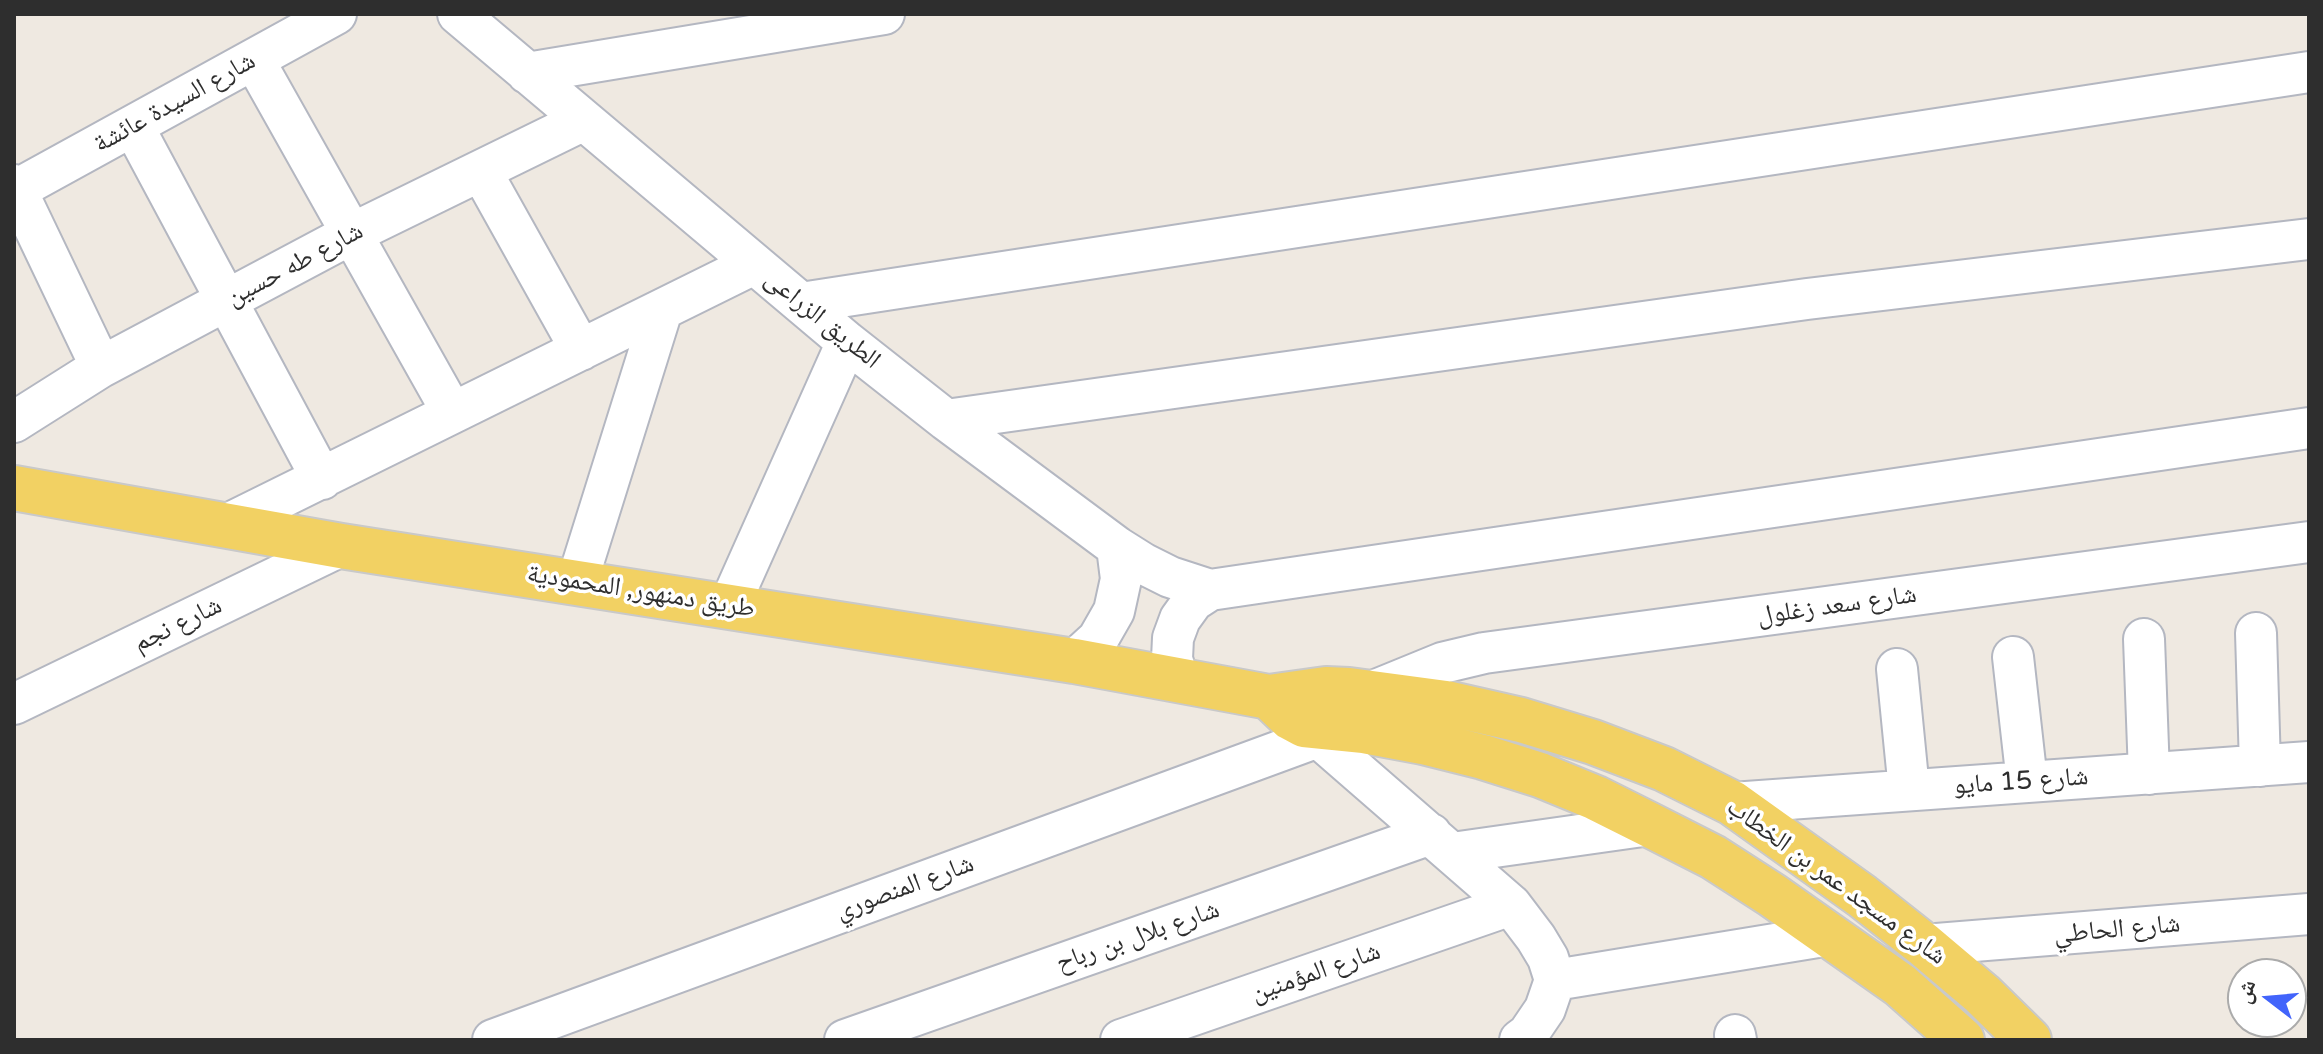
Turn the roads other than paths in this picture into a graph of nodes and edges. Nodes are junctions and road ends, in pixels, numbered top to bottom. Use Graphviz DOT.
graph roads {
  1 [pos="336,14"];
  2 [pos="458,14"];
  3 [pos="884,14"];
  4 [pos="254,60"];
  5 [pos="2309,72"];
  6 [pos="527,73"];
  7 [pos="582,121"];
  8 [pos="133,126"];
  9 [pos="481,171"];
  10 [pos="15,188"];
  11 [pos="351,234"];
  12 [pos="2309,239"];
  13 [pos="754,264"];
  14 [pos="227,301"];
  15 [pos="801,303"];
  16 [pos="662,310"];
  17 [pos="847,342"];
  18 [pos="581,350"];
  19 [pos="101,367"];
  20 [pos="452,412"];
  21 [pos="946,420"];
  22 [pos="14,422"];
  23 [pos="2309,428"];
  24 [pos="322,479"];
  25 [pos="14,488"];
  26 [pos="226,525"];
  27 [pos="2309,542"];
  28 [pos="341,546"];
  29 [pos="1117,547"];
  30 [pos="577,582"];
  31 [pos="1210,590"];
  32 [pos="729,606"];
  33 [pos="2256,633"];
  34 [pos="2144,639"];
  35 [pos="2013,657"];
  36 [pos="1074,661"];
  37 [pos="1897,669"];
  38 [pos="1178,679"];
  39 [pos="1371,692"];
  40 [pos="1269,697"];
  41 [pos="14,704"];
  42 [pos="1311,731"];
  43 [pos="2309,762"];
  44 [pos="2260,766"];
  45 [pos="2149,774"];
  46 [pos="2027,782"];
  47 [pos="1909,790"];
  48 [pos="1732,803"];
  49 [pos="1650,825"];
  50 [pos="1442,844"];
  51 [pos="1511,905"];
  52 [pos="2309,914"];
  53 [pos="1830,935"];
  54 [pos="1924,945"];
  55 [pos="1555,980"];
  56 [pos="493,1040"];
  57 [pos="845,1040"];
  58 [pos="1121,1040"];
  59 [pos="1520,1040"];
  60 [pos="1962,1040"];
  61 [pos="2029,1040"];
  1 -- 4 [label="street, شارع السيدة عائشة"];
  2 -- 6 [label="street, الطريق الزراعى"];
  3 -- 6 [label="street"];
  4 -- 8 [label="street, شارع السيدة عائشة"];
  4 -- 11 [label="street"];
  5 -- 15 [label="street"];
  6 -- 7 [label="street, الطريق الزراعى"];
  7 -- 9 [label="street, شارع طه حسين"];
  7 -- 13 [label="street, الطريق الزراعى"];
  8 -- 10 [label="street, شارع السيدة عائشة"];
  8 -- 14 [label="street"];
  9 -- 11 [label="street, شارع طه حسين"];
  9 -- 18 [label="street"];
  10 -- 19 [label="street"];
  11 -- 14 [label="street, شارع طه حسين"];
  11 -- 20 [label="street"];
  12 -- 21 [label="street"];
  13 -- 15 [label="street, الطريق الزراعى"];
  13 -- 16 [label="street"];
  14 -- 19 [label="street, شارع طه حسين"];
  14 -- 24 [label="street"];
  15 -- 17 [label="street, الطريق الزراعى"];
  16 -- 18 [label="street"];
  16 -- 30 [label="street"];
  17 -- 21 [label="street, الطريق الزراعى"];
  17 -- 32 [label="street"];
  18 -- 20 [label="street"];
  19 -- 22 [label="street, شارع طه حسين"];
  20 -- 24 [label="street"];
  21 -- 29 [label="street, الطريق الزراعى"];
  23 -- 31 [label="street"];
  24 -- 26 [label="street"];
  25 -- 26 [label="main road, طريق دمنهور, المحمودية"];
  26 -- 28 [label="main road, طريق دمنهور, المحمودية"];
  27 -- 39 [label="street, شارع سعد زغلول"];
  28 -- 30 [label="main road, طريق دمنهور, المحمودية"];
  28 -- 41 [label="street, شارع نجم"];
  29 -- 31 [label="street, الطريق الزراعى"];
  29 -- 36 [label="street"];
  30 -- 32 [label="main road, طريق دمنهور, المحمودية"];
  31 -- 38 [label="street"];
  32 -- 36 [label="main road, طريق دمنهور, المحمودية"];
  33 -- 44 [label="street"];
  34 -- 45 [label="street"];
  35 -- 46 [label="street"];
  36 -- 38 [label="main road, طريق دمنهور, المحمودية"];
  37 -- 47 [label="street"];
  38 -- 40 [label="main road, طريق دمنهور, المحمودية"];
  39 -- 40 [label="main road, شارع مسجد عمر بن الخطاب"];
  39 -- 48 [label="main road, شارع مسجد عمر بن الخطاب"];
  40 -- 42 [label="main road"];
  42 -- 49 [label="main road, شارع مسجد عمر بن الخطاب"];
  42 -- 50 [label="street"];
  42 -- 56 [label="street, شارع المنصوري"];
  43 -- 44 [label="street, شارع 15 مايو"];
  44 -- 45 [label="street, شارع 15 مايو"];
  45 -- 46 [label="street, شارع 15 مايو"];
  46 -- 47 [label="street, شارع 15 مايو"];
  47 -- 48 [label="street, شارع 15 مايو"];
  48 -- 54 [label="main road, شارع مسجد عمر بن الخطاب"];
  49 -- 50 [label="street, شارع بلال بن رباح"];
  49 -- 53 [label="main road, شارع مسجد عمر بن الخطاب"];
  50 -- 51 [label="street"];
  50 -- 57 [label="street, شارع بلال بن رباح"];
  51 -- 55 [label="street"];
  51 -- 58 [label="street, شارع المؤمنين"];
  52 -- 54 [label="street, شارع الحاطي"];
  53 -- 55 [label="street"];
  53 -- 60 [label="main road, شارع مسجد عمر بن الخطاب"];
  54 -- 61 [label="main road, شارع مسجد عمر بن الخطاب"];
  55 -- 59 [label="street"];
}
